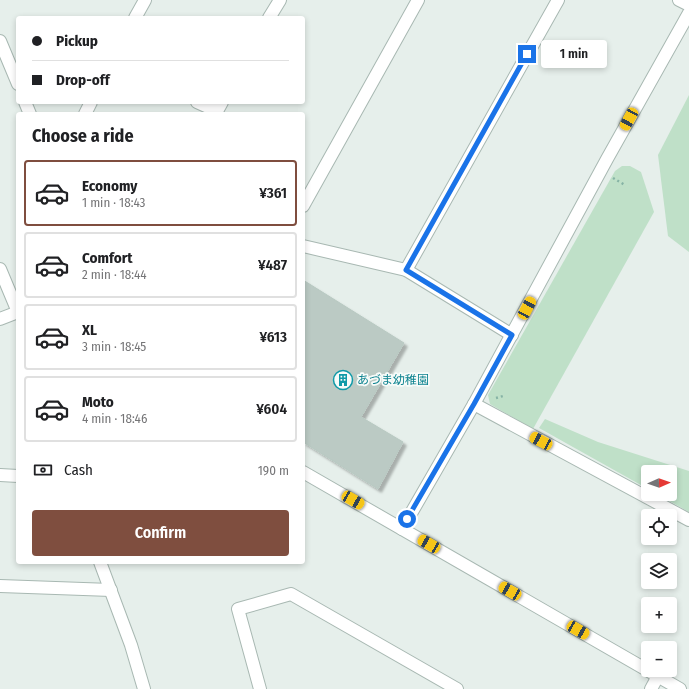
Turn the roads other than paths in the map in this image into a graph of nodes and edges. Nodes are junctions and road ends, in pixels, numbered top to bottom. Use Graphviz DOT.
graph roads {
  1 [pos="145,0"];
  2 [pos="280,0"];
  3 [pos="418,0"];
  4 [pos="558,0"];
  5 [pos="679,0"];
  6 [pos="689,5"];
  7 [pos="689,13"];
  8 [pos="136,16"];
  9 [pos="270,16"];
  10 [pos="0,41"];
  11 [pos="5,64"];
  12 [pos="16,81"];
  13 [pos="201,104"];
  14 [pos="221,104"];
  15 [pos="305,202"];
  16 [pos="305,246"];
  17 [pos="0,268"];
  18 [pos="406,270"];
  19 [pos="16,307"];
  20 [pos="16,313"];
  21 [pos="0,319"];
  22 [pos="512,335"];
  23 [pos="474,404"];
  24 [pos="305,473"];
  25 [pos="0,476"];
  26 [pos="16,476"];
  27 [pos="689,520"];
  28 [pos="402,529"];
  29 [pos="101,564"];
  30 [pos="0,586"];
  31 [pos="111,590"];
  32 [pos="641,666"];
  33 [pos="657,677"];
  34 [pos="660,677"];
  35 [pos="144,689"];
  36 [pos="260,689"];
  37 [pos="457,689"];
  38 [pos="651,689"];
  39 [pos="680,689"];
  1 -- 8 [label="street"];
  2 -- 9 [label="street"];
  3 -- 15 [label="street"];
  4 -- 18 [label="street"];
  5 -- 6 [label="street"];
  7 -- 22 [label="street"];
  10 -- 11 [label="street"];
  11 -- 12 [label="street"];
  13 -- 14 [label="street"];
  16 -- 18 [label="street"];
  17 -- 19 [label="street"];
  18 -- 22 [label="street"];
  20 -- 21 [label="street"];
  22 -- 23 [label="street"];
  23 -- 27 [label="street"];
  23 -- 28 [label="street"];
  24 -- 28 [label="street"];
  25 -- 26 [label="street"];
  28 -- 32 [label="street"];
  29 -- 31 [label="street"];
  30 -- 31 [label="street"];
  31 -- 35 [label="street"];
  33 -- 38 [label="street"];
  34 -- 39 [label="street"];
  36 -- 37 [label="street"];
}
